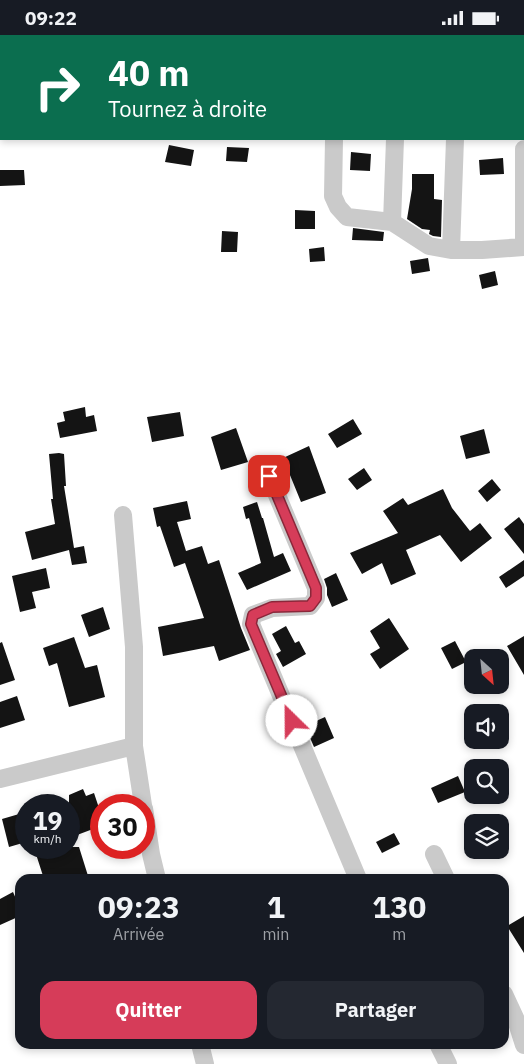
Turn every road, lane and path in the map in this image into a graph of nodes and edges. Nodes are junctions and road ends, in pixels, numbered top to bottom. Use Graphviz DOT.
graph roads {
  1 [pos="334,140"];
  2 [pos="395,140"];
  3 [pos="455,140"];
  4 [pos="524,149"];
  5 [pos="392,221"];
  6 [pos="524,247"];
  7 [pos="452,250"];
  8 [pos="269,476"];
  9 [pos="123,515"];
  10 [pos="134,747"];
  11 [pos="0,779"];
  12 [pos="142,794"];
  13 [pos="434,854"];
  14 [pos="152,859"];
  15 [pos="156,874"];
  16 [pos="356,874"];
  17 [pos="444,874"];
  18 [pos="509,1005"];
  19 [pos="524,1045"];
  20 [pos="201,1049"];
  21 [pos="440,1049"];
  22 [pos="205,1064"];
  23 [pos="448,1064"];
  1 -- 5 [label="street"];
  2 -- 5 [label="street"];
  3 -- 7 [label="street"];
  4 -- 6 [label="street"];
  5 -- 7 [label="street"];
  6 -- 7 [label="street"];
  8 -- 16 [label="street"];
  9 -- 10 [label="street"];
  10 -- 11 [label="street"];
  10 -- 12 [label="street"];
  13 -- 17 [label="street"];
  14 -- 15 [label="street"];
  18 -- 19 [label="street"];
  20 -- 22 [label="street"];
  21 -- 23 [label="street"];
}
